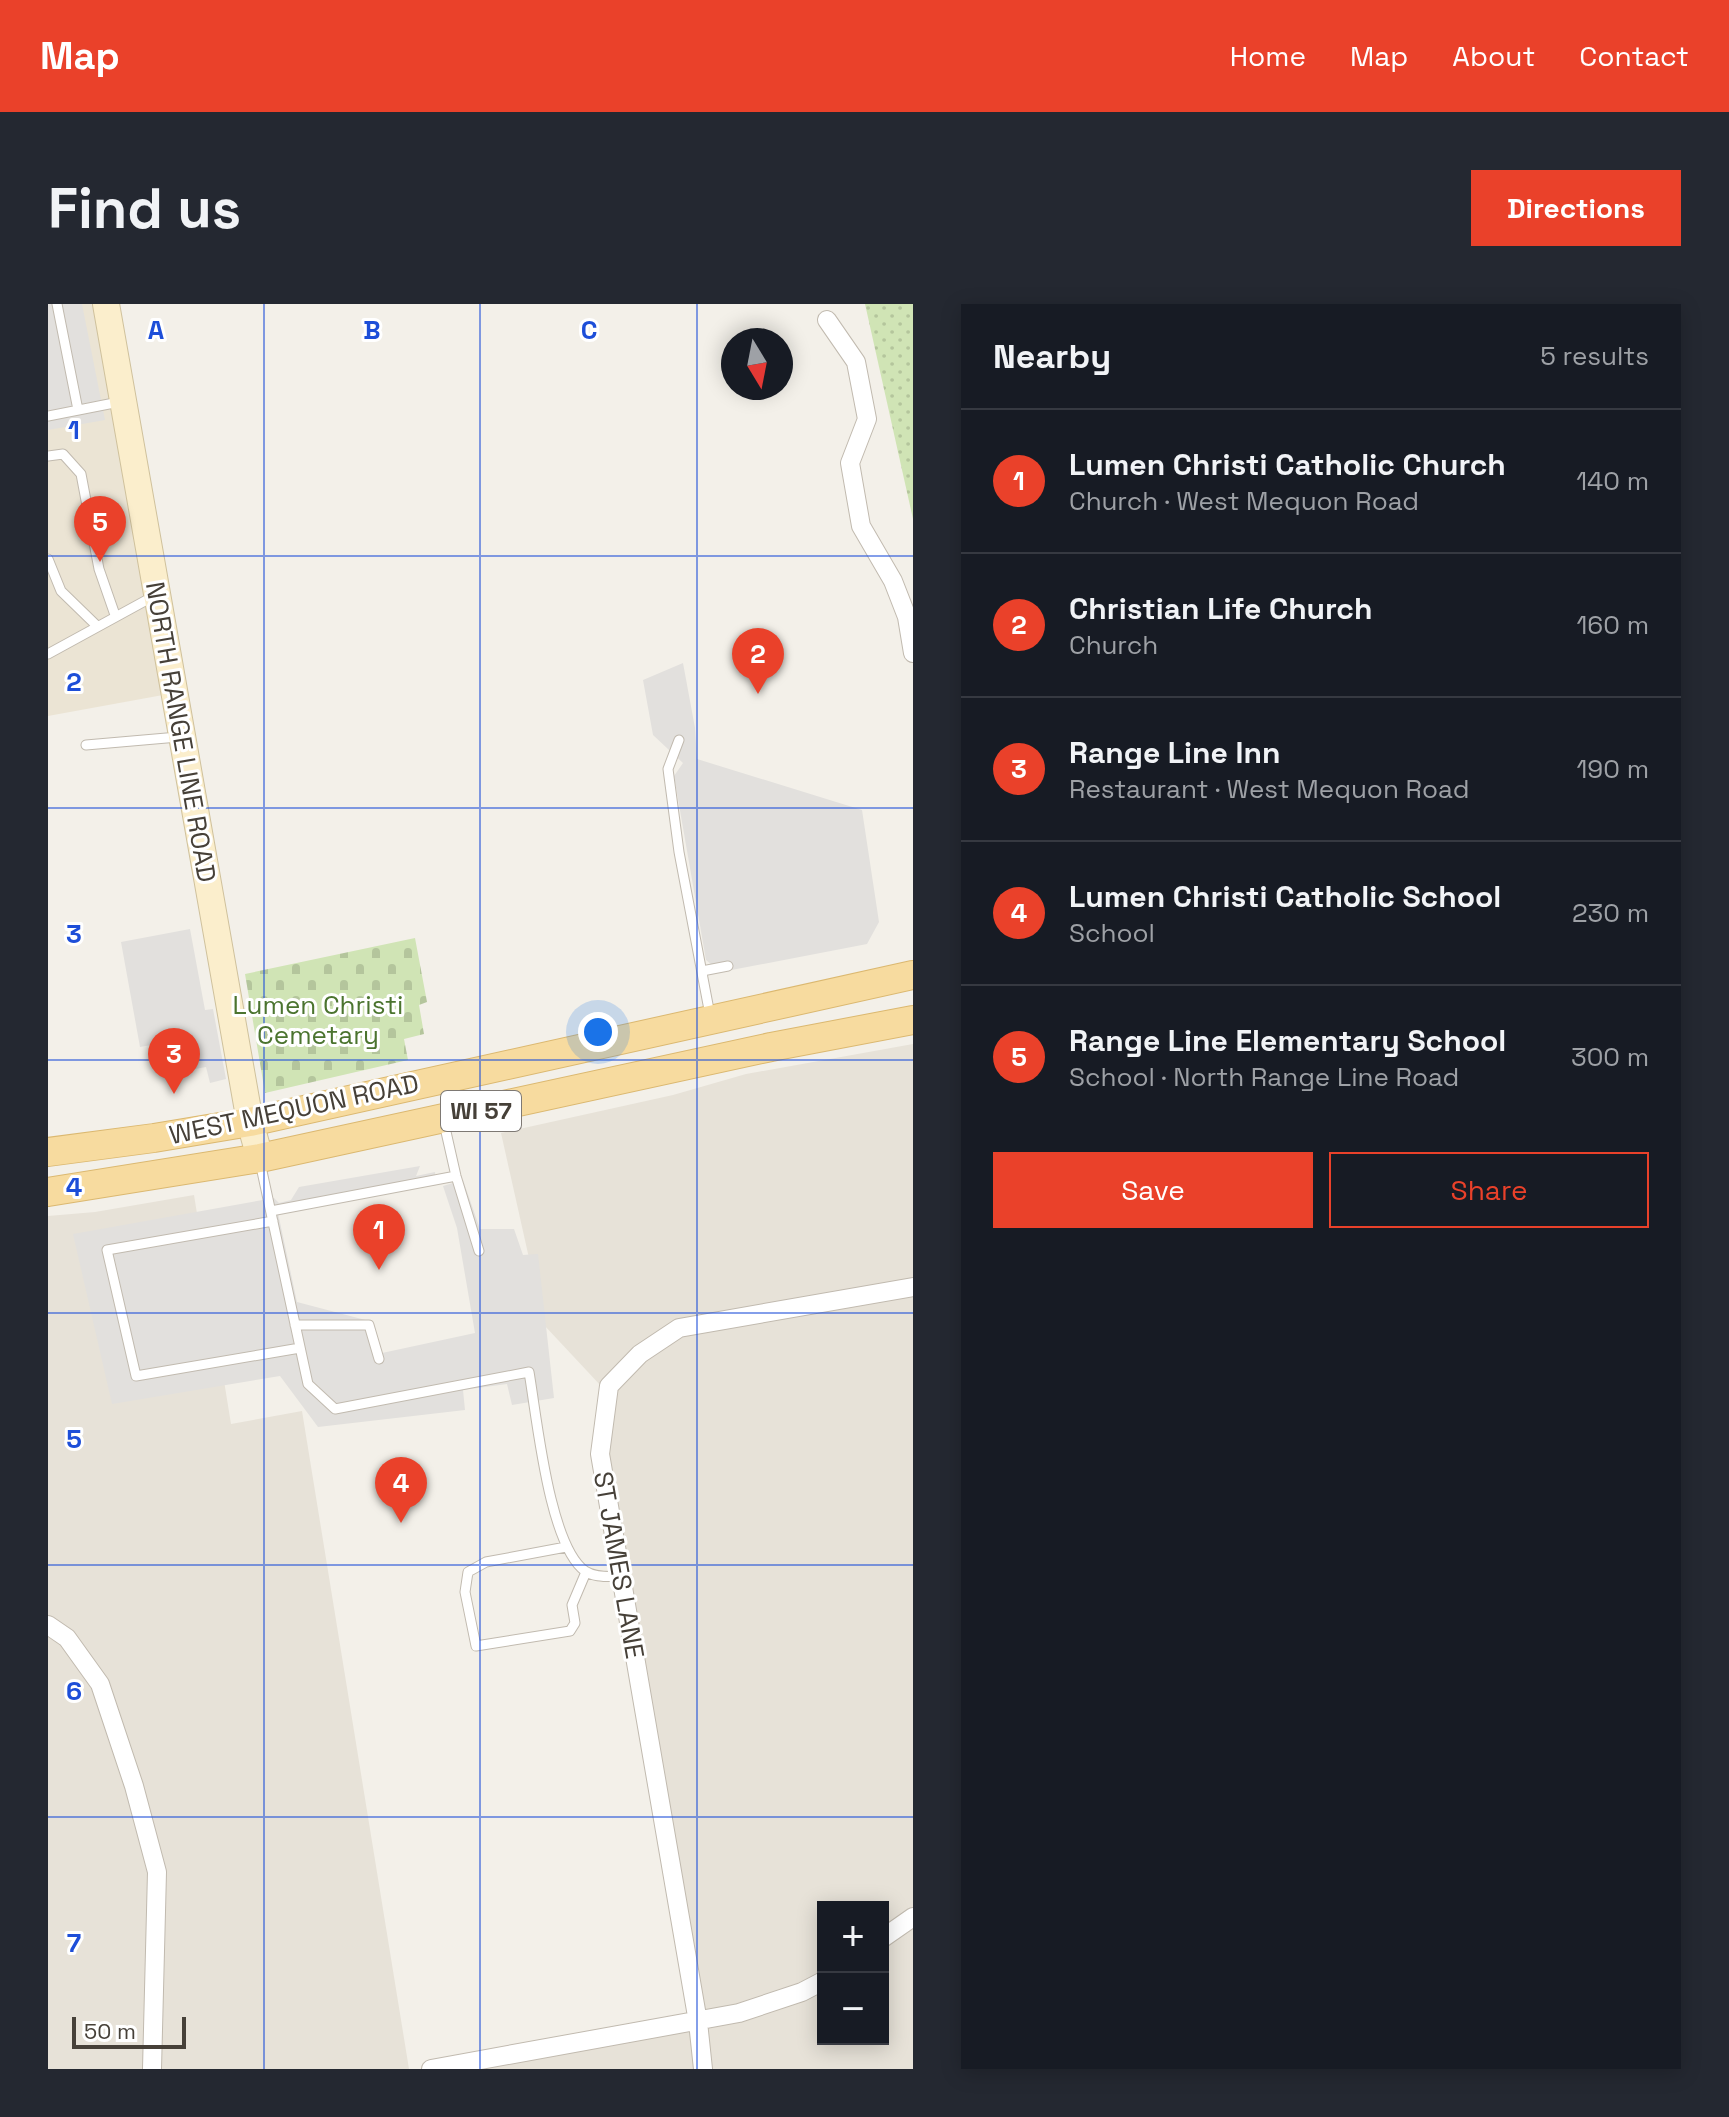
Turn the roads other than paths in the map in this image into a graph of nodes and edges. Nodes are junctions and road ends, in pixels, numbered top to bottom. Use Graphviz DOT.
graph roads {
  1 [pos="58,304"];
  2 [pos="106,304"];
  3 [pos="48,306"];
  4 [pos="827,320"];
  5 [pos="123,401"];
  6 [pos="78,410"];
  7 [pos="48,416"];
  8 [pos="48,456"];
  9 [pos="48,559"];
  10 [pos="156,594"];
  11 [pos="115,615"];
  12 [pos="96,625"];
  13 [pos="913,653"];
  14 [pos="48,654"];
  15 [pos="181,737"];
  16 [pos="679,740"];
  17 [pos="86,745"];
  18 [pos="728,966"];
  19 [pos="702,971"];
  20 [pos="913,975"];
  21 [pos="711,1018"];
  22 [pos="913,1020"];
  23 [pos="443,1120"];
  24 [pos="250,1122"];
  25 [pos="48,1152"];
  26 [pos="260,1158"];
  27 [pos="456,1176"];
  28 [pos="48,1192"];
  29 [pos="272,1216"];
  30 [pos="479,1251"];
  31 [pos="913,1287"];
  32 [pos="295,1325"];
  33 [pos="300,1348"];
  34 [pos="379,1359"];
  35 [pos="566,1547"];
  36 [pos="586,1572"];
  37 [pos="621,1577"];
  38 [pos="48,1625"];
  39 [pos="913,1917"];
  40 [pos="889,1934"];
  41 [pos="817,1984"];
  42 [pos="698,2022"];
  43 [pos="152,2069"];
  44 [pos="431,2069"];
  45 [pos="703,2069"];
  1 -- 3 [label="lane"];
  1 -- 6 [label="lane"];
  2 -- 5 [label="street, NORTH RANGE LINE ROAD"];
  4 -- 13 [label="street"];
  5 -- 6 [label="lane"];
  5 -- 10 [label="street, NORTH RANGE LINE ROAD"];
  6 -- 7 [label="lane"];
  8 -- 11 [label="lane"];
  9 -- 12 [label="lane"];
  10 -- 11 [label="lane"];
  10 -- 15 [label="street, NORTH RANGE LINE ROAD"];
  11 -- 12 [label="lane"];
  12 -- 14 [label="lane"];
  15 -- 17 [label="lane"];
  15 -- 24 [label="street, NORTH RANGE LINE ROAD"];
  16 -- 19 [label="lane"];
  18 -- 19 [label="lane"];
  19 -- 21 [label="lane"];
  20 -- 21 [label="main road, WEST MEQUON ROAD / WI 57"];
  21 -- 24 [label="main road, WEST MEQUON ROAD / WI 57"];
  22 -- 23 [label="main road, WEST MEQUON ROAD / WI 57"];
  23 -- 26 [label="main road, WEST MEQUON ROAD / WI 57"];
  23 -- 27 [label="lane"];
  24 -- 25 [label="main road, WEST MEQUON ROAD / WI 57"];
  24 -- 26 [label="street, NORTH RANGE LINE ROAD"];
  26 -- 28 [label="main road, WEST MEQUON ROAD / WI 57"];
  26 -- 29 [label="lane"];
  27 -- 29 [label="lane"];
  27 -- 30 [label="lane"];
  29 -- 32 [label="lane"];
  29 -- 33 [label="lane"];
  31 -- 37 [label="street, ST JAMES LANE"];
  32 -- 33 [label="lane"];
  32 -- 34 [label="lane"];
  33 -- 35 [label="lane"];
  35 -- 36 [label="lane"];
  35 -- 36 [label="lane"];
  36 -- 37 [label="lane"];
  37 -- 42 [label="street, ST JAMES LANE"];
  38 -- 43 [label="street"];
  39 -- 40 [label="street"];
  41 -- 42 [label="street"];
  42 -- 44 [label="street"];
  42 -- 45 [label="street, ST JAMES LANE"];
}
